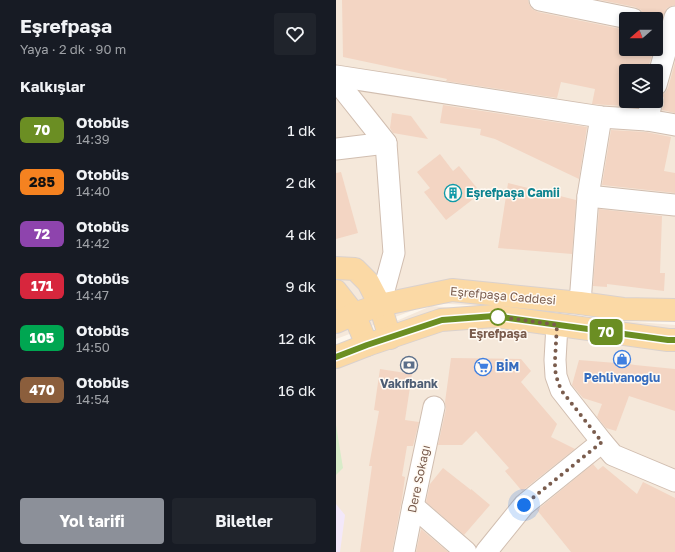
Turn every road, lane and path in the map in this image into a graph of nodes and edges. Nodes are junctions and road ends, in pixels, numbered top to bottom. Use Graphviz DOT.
graph roads {
  1 [pos="540,0"];
  2 [pos="619,16"];
  3 [pos="668,23"];
  4 [pos="660,64"];
  5 [pos="336,76"];
  6 [pos="336,80"];
  7 [pos="649,110"];
  8 [pos="601,117"];
  9 [pos="675,125"];
  10 [pos="386,143"];
  11 [pos="336,149"];
  12 [pos="588,196"];
  13 [pos="675,205"];
  14 [pos="336,268"];
  15 [pos="336,291"];
  16 [pos="580,303"];
  17 [pos="380,305"];
  18 [pos="675,310"];
  19 [pos="345,318"];
  20 [pos="557,325"];
  21 [pos="390,338"];
  22 [pos="675,340"];
  23 [pos="367,345"];
  24 [pos="336,358"];
  25 [pos="434,407"];
  26 [pos="602,442"];
  27 [pos="675,481"];
  28 [pos="413,506"];
  29 [pos="404,552"];
  30 [pos="466,552"];
  31 [pos="486,552"];
  1 -- 2 [label="street"];
  3 -- 4 [label="street"];
  5 -- 8 [label="street"];
  6 -- 10 [label="street"];
  7 -- 8 [label="street"];
  7 -- 9 [label="street"];
  8 -- 12 [label="street"];
  10 -- 11 [label="street"];
  10 -- 17 [label="street"];
  12 -- 13 [label="street"];
  12 -- 16 [label="street"];
  14 -- 17 [label="main road"];
  15 -- 19 [label="main road"];
  16 -- 17 [label="main road, Eşrefpaşa Caddesi"];
  16 -- 18 [label="main road, Eşrefpaşa Caddesi"];
  17 -- 19 [label="main road, Eşrefpaşa Caddesi"];
  17 -- 21 [label="main road"];
  19 -- 23 [label="main road"];
  20 -- 21 [label="main road, Eşrefpaşa Caddesi"];
  20 -- 22 [label="main road, Eşrefpaşa Caddesi"];
  20 -- 26 [label="street"];
  21 -- 23 [label="main road, Eşrefpaşa Caddesi"];
  23 -- 24 [label="main road, Eşrefpaşa Caddesi"];
  25 -- 28 [label="street, Dere Sokağı"];
  26 -- 27 [label="street"];
  26 -- 31 [label="street"];
  28 -- 29 [label="street, Dere Sokağı"];
  28 -- 30 [label="street"];
}
